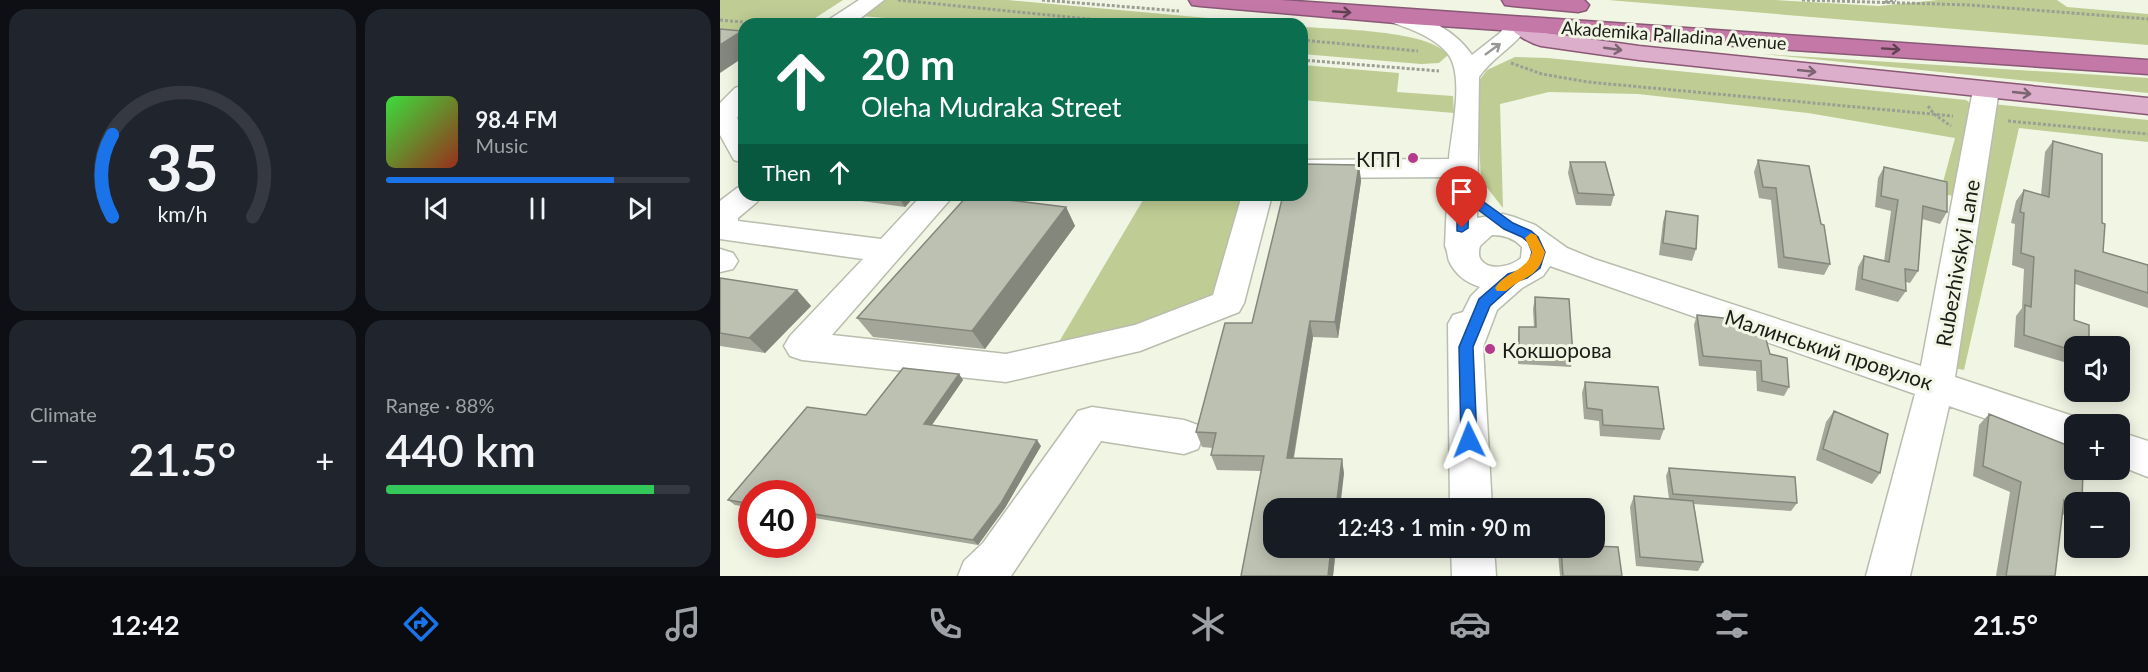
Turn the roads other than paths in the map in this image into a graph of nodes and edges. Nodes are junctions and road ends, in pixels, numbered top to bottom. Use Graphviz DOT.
graph roads {
  1 [pos="873,0"];
  2 [pos="1200,0"];
  3 [pos="1513,0"];
  4 [pos="1595,7"];
  5 [pos="1677,14"];
  6 [pos="1396,16"];
  7 [pos="847,18"];
  8 [pos="1518,24"];
  9 [pos="2148,52"];
  10 [pos="2148,67"];
  11 [pos="1468,76"];
  12 [pos="1986,90"];
  13 [pos="733,99"];
  14 [pos="2148,106"];
  15 [pos="738,143"];
  16 [pos="1308,169"];
  17 [pos="738,174"];
  18 [pos="1463,180"];
  19 [pos="720,192"];
  20 [pos="739,201"];
  21 [pos="934,201"];
  22 [pos="1255,201"];
  23 [pos="1521,233"];
  24 [pos="888,251"];
  25 [pos="1462,251"];
  26 [pos="1583,267"];
  27 [pos="1518,276"];
  28 [pos="1466,347"];
  29 [pos="1936,384"];
  30 [pos="2064,429"];
  31 [pos="1184,437"];
  32 [pos="2130,453"];
  33 [pos="2148,459"];
  34 [pos="1471,498"];
  35 [pos="1473,558"];
  36 [pos="980,576"];
  37 [pos="1474,576"];
  38 [pos="1888,576"];
  1 -- 7 [label="street"];
  2 -- 6 [label="highway, Akademika Palladina Avenue, one-way"];
  3 -- 4 [label="highway, Akademika Palladina Avenue"];
  5 -- 9 [label="highway, Akademika Palladina Avenue"];
  6 -- 8 [label="highway, Akademika Palladina Avenue"];
  6 -- 11 [label="street"];
  8 -- 10 [label="highway, Akademika Palladina Avenue, one-way"];
  11 -- 8 [label="street, one-way"];
  8 -- 12 [label="main road, one-way"];
  11 -- 18 [label="street"];
  12 -- 14 [label="main road, one-way"];
  12 -- 29 [label="street, Rubezhivskyi Lane"];
  13 -- 15 [label="street"];
  16 -- 18 [label="street"];
  17 -- 19 [label="street"];
  18 -- 23 [label="street, Малинський провулок"];
  18 -- 25 [label="street"];
  20 -- 24 [label="street"];
  21 -- 24 [label="street"];
  22 -- 24 [label="street"];
  23 -- 25 [label="street"];
  23 -- 26 [label="street, Малинський провулок"];
  23 -- 27 [label="street"];
  25 -- 27 [label="street"];
  25 -- 28 [label="street"];
  26 -- 27 [label="street, Малинський провулок"];
  26 -- 29 [label="street, Малинський провулок"];
  27 -- 28 [label="street"];
  28 -- 34 [label="street"];
  29 -- 30 [label="street, Малинський провулок"];
  29 -- 38 [label="street, Rubezhivskyi Lane"];
  31 -- 36 [label="street"];
  32 -- 33 [label="street"];
  35 -- 37 [label="street"];
}
